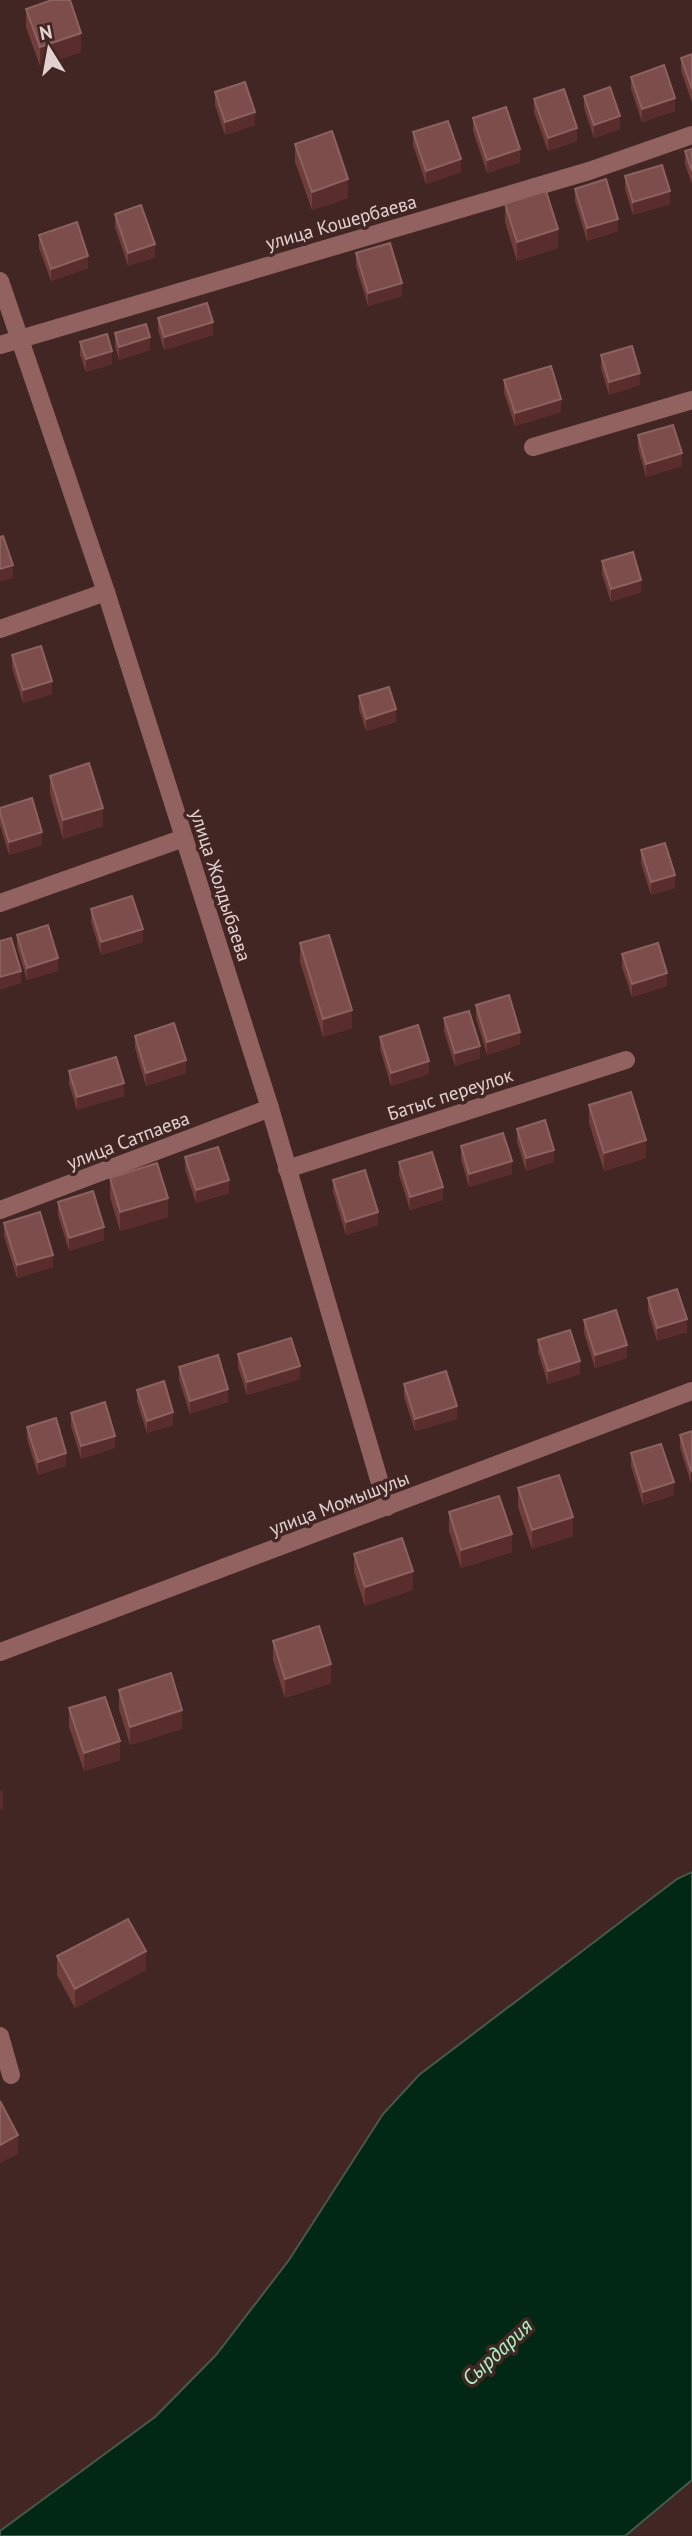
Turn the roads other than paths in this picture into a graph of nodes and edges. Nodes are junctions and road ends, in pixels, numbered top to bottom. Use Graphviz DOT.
graph roads {
  1 [pos="692,135"];
  2 [pos="0,281"];
  3 [pos="20,339"];
  4 [pos="0,345"];
  5 [pos="692,400"];
  6 [pos="533,447"];
  7 [pos="106,592"];
  8 [pos="0,629"];
  9 [pos="184,838"];
  10 [pos="0,903"];
  11 [pos="626,1060"];
  12 [pos="270,1108"];
  13 [pos="287,1168"];
  14 [pos="0,1210"];
  15 [pos="692,1391"];
  16 [pos="387,1507"];
  17 [pos="0,1652"];
  18 [pos="0,2036"];
  19 [pos="11,2075"];
  1 -- 3 [label="street, улица Кошербаева"];
  2 -- 3 [label="street, улица Жолдыбаева"];
  3 -- 4 [label="street, улица Кошербаева"];
  3 -- 7 [label="street, улица Жолдыбаева"];
  5 -- 6 [label="street"];
  7 -- 8 [label="street"];
  7 -- 9 [label="street, улица Жолдыбаева"];
  9 -- 10 [label="street"];
  9 -- 12 [label="street, улица Жолдыбаева"];
  11 -- 13 [label="street, Батыс переулок"];
  12 -- 13 [label="street, улица Жолдыбаева"];
  12 -- 14 [label="street, улица Сатпаева"];
  13 -- 16 [label="street, улица Жолдыбаева"];
  15 -- 16 [label="street, улица Момышулы"];
  16 -- 17 [label="street, улица Момышулы"];
  18 -- 19 [label="street"];
}
